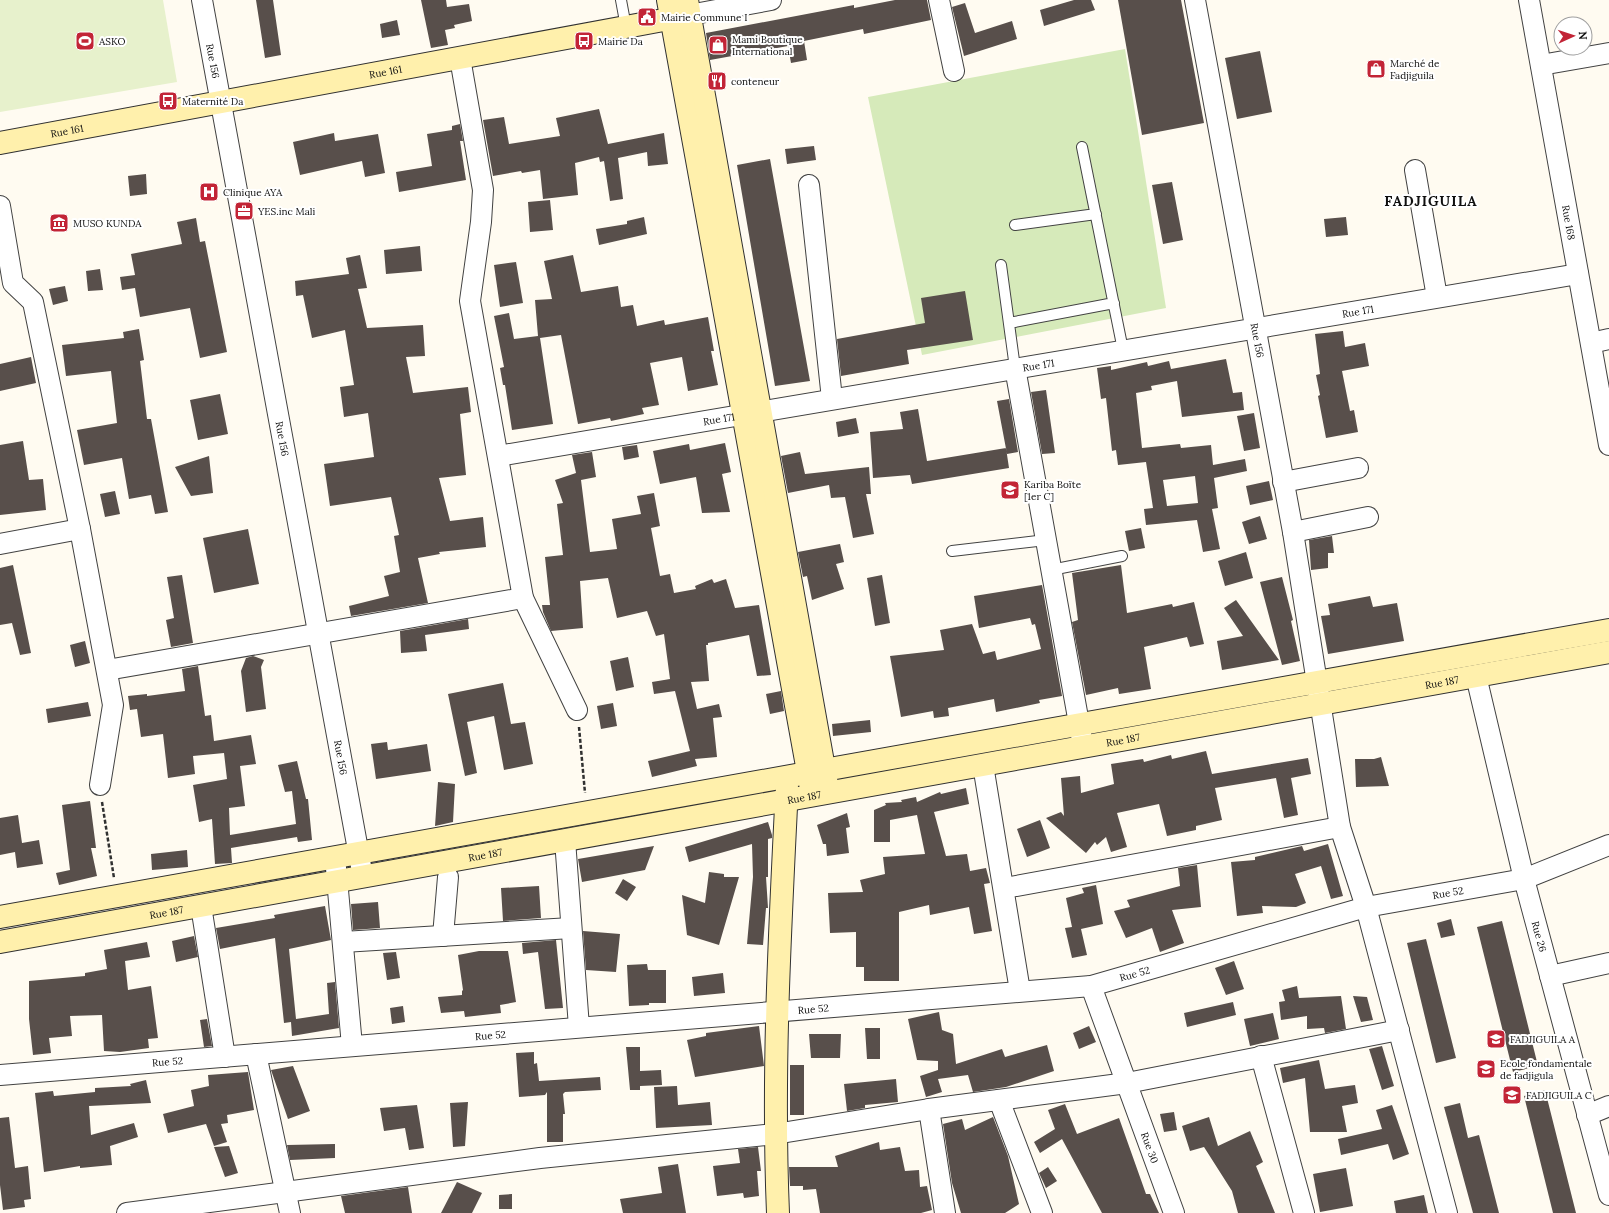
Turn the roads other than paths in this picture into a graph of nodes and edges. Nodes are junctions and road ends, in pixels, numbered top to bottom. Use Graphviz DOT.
graph roads {
  1 [pos="202,0"];
  2 [pos="621,0"];
  3 [pos="771,0"];
  4 [pos="940,0"];
  5 [pos="1196,0"];
  6 [pos="1529,0"];
  7 [pos="679,8"];
  8 [pos="626,27"];
  9 [pos="1609,53"];
  10 [pos="460,58"];
  11 [pos="1541,65"];
  12 [pos="954,70"];
  13 [pos="221,102"];
  14 [pos="0,143"];
  15 [pos="1082,146"];
  16 [pos="1415,170"];
  17 [pos="809,185"];
  18 [pos="0,206"];
  19 [pos="1096,214"];
  20 [pos="1015,226"];
  21 [pos="1001,265"];
  22 [pos="1578,274"];
  23 [pos="1437,297"];
  24 [pos="1114,303"];
  25 [pos="1008,323"];
  26 [pos="1255,328"];
  27 [pos="1600,341"];
  28 [pos="1123,350"];
  29 [pos="1015,368"];
  30 [pos="832,399"];
  31 [pos="752,413"];
  32 [pos="1609,444"];
  33 [pos="498,456"];
  34 [pos="1358,468"];
  35 [pos="1283,482"];
  36 [pos="1368,517"];
  37 [pos="80,529"];
  38 [pos="1293,532"];
  39 [pos="1046,540"];
  40 [pos="0,544"];
  41 [pos="952,551"];
  42 [pos="1122,556"];
  43 [pos="1051,570"];
  44 [pos="523,598"];
  45 [pos="1609,630"];
  46 [pos="318,634"];
  47 [pos="1609,652"];
  48 [pos="107,670"];
  49 [pos="1476,676"];
  50 [pos="1318,682"];
  51 [pos="1321,704"];
  52 [pos="577,710"];
  53 [pos="1079,724"];
  54 [pos="1084,747"];
  55 [pos="983,765"];
  56 [pos="807,773"];
  57 [pos="100,785"];
  58 [pos="820,794"];
  59 [pos="786,800"];
  60 [pos="1340,827"];
  61 [pos="565,840"];
  62 [pos="1609,846"];
  63 [pos="359,853"];
  64 [pos="334,858"];
  65 [pos="363,876"];
  66 [pos="448,877"];
  67 [pos="1524,880"];
  68 [pos="337,881"];
  69 [pos="1005,888"];
  70 [pos="201,906"];
  71 [pos="1366,907"];
  72 [pos="0,917"];
  73 [pos="571,928"];
  74 [pos="443,936"];
  75 [pos="0,942"];
  76 [pos="342,942"];
  77 [pos="1609,964"];
  78 [pos="1550,976"];
  79 [pos="1091,986"];
  80 [pos="1020,991"];
  81 [pos="776,1011"];
  82 [pos="579,1027"];
  83 [pos="1399,1030"];
  84 [pos="352,1046"];
  85 [pos="256,1054"];
  86 [pos="225,1056"];
  87 [pos="1261,1056"];
  88 [pos="0,1075"];
  89 [pos="1126,1082"];
  90 [pos="999,1100"];
  91 [pos="1609,1106"];
  92 [pos="929,1109"];
  93 [pos="1587,1115"];
  94 [pos="775,1134"];
  95 [pos="286,1192"];
  96 [pos="1609,1195"];
  97 [pos="162,1211"];
  98 [pos="127,1213"];
  99 [pos="290,1213"];
  100 [pos="778,1213"];
  101 [pos="945,1213"];
  102 [pos="1042,1213"];
  103 [pos="1174,1213"];
  104 [pos="1304,1213"];
  105 [pos="1447,1213"];
  1 -- 13 [label="street, Rue 156"];
  2 -- 8 [label="lane"];
  3 -- 7 [label="street, Rue 161"];
  4 -- 12 [label="street"];
  5 -- 26 [label="street, Rue 156"];
  6 -- 11 [label="street, Rue 168"];
  7 -- 8 [label="street, Rue 161"];
  7 -- 31 [label="street"];
  8 -- 10 [label="street, Rue 161"];
  9 -- 11 [label="street"];
  10 -- 13 [label="street, Rue 161"];
  10 -- 33 [label="street"];
  11 -- 22 [label="street, Rue 168"];
  13 -- 14 [label="street, Rue 161"];
  13 -- 46 [label="street, Rue 156"];
  15 -- 19 [label="lane"];
  16 -- 23 [label="street"];
  17 -- 30 [label="street"];
  18 -- 37 [label="street"];
  19 -- 20 [label="lane"];
  19 -- 24 [label="lane"];
  21 -- 25 [label="lane"];
  22 -- 23 [label="street, Rue 171"];
  22 -- 27 [label="street, Rue 168"];
  23 -- 26 [label="street, Rue 171"];
  24 -- 25 [label="lane"];
  24 -- 28 [label="lane"];
  25 -- 29 [label="lane"];
  26 -- 28 [label="street, Rue 171"];
  26 -- 35 [label="street, Rue 156"];
  27 -- 32 [label="street, Rue 168"];
  28 -- 29 [label="street, Rue 171"];
  29 -- 30 [label="street, Rue 171"];
  29 -- 39 [label="street"];
  30 -- 31 [label="street, Rue 171"];
  31 -- 33 [label="street, Rue 171"];
  31 -- 56 [label="street"];
  33 -- 44 [label="street"];
  34 -- 35 [label="street"];
  35 -- 38 [label="street, Rue 156"];
  36 -- 38 [label="street"];
  37 -- 40 [label="street"];
  37 -- 48 [label="street"];
  38 -- 50 [label="street, Rue 156"];
  39 -- 41 [label="lane"];
  39 -- 43 [label="street"];
  42 -- 43 [label="lane"];
  43 -- 53 [label="street"];
  44 -- 46 [label="street"];
  44 -- 52 [label="street"];
  45 -- 50 [label="street"];
  46 -- 48 [label="street"];
  46 -- 63 [label="street, Rue 156"];
  47 -- 49 [label="street, Rue 187"];
  48 -- 57 [label="street"];
  49 -- 51 [label="street, Rue 187"];
  49 -- 67 [label="street, Rue 26"];
  50 -- 51 [label="street, Rue 156"];
  50 -- 53 [label="street"];
  51 -- 54 [label="street, Rue 187"];
  51 -- 60 [label="street, Rue 156"];
  53 -- 54 [label="street"];
  53 -- 56 [label="street"];
  54 -- 55 [label="street, Rue 187"];
  55 -- 58 [label="street, Rue 187"];
  55 -- 69 [label="street"];
  56 -- 58 [label="street"];
  56 -- 59 [label="street"];
  56 -- 63 [label="street"];
  58 -- 59 [label="street, Rue 187"];
  59 -- 61 [label="street, Rue 187"];
  59 -- 81 [label="street"];
  60 -- 69 [label="street"];
  60 -- 71 [label="street, Rue 156"];
  61 -- 65 [label="street, Rue 187"];
  61 -- 73 [label="street"];
  62 -- 67 [label="street, Rue 52"];
  63 -- 64 [label="street"];
  63 -- 65 [label="street, Rue 156"];
  64 -- 68 [label="street"];
  64 -- 72 [label="street"];
  65 -- 68 [label="street, Rue 187"];
  66 -- 74 [label="street"];
  67 -- 71 [label="street, Rue 52"];
  67 -- 78 [label="street, Rue 26"];
  68 -- 70 [label="street, Rue 187"];
  68 -- 76 [label="street"];
  69 -- 80 [label="street"];
  70 -- 75 [label="street, Rue 187"];
  70 -- 86 [label="street"];
  71 -- 79 [label="street, Rue 52"];
  71 -- 83 [label="street, Rue 156"];
  73 -- 74 [label="street"];
  73 -- 82 [label="street"];
  74 -- 76 [label="street"];
  76 -- 84 [label="street"];
  77 -- 78 [label="street"];
  78 -- 93 [label="street, Rue 26"];
  79 -- 80 [label="street, Rue 52"];
  79 -- 89 [label="street, Rue 30"];
  80 -- 81 [label="street, Rue 52"];
  81 -- 82 [label="street, Rue 52"];
  81 -- 94 [label="street"];
  82 -- 84 [label="street, Rue 52"];
  83 -- 87 [label="street"];
  83 -- 105 [label="street, Rue 156"];
  84 -- 85 [label="street, Rue 52"];
  85 -- 86 [label="street, Rue 52"];
  85 -- 95 [label="street"];
  86 -- 88 [label="street, Rue 52"];
  87 -- 89 [label="street"];
  87 -- 104 [label="street"];
  89 -- 90 [label="street"];
  89 -- 103 [label="street, Rue 30"];
  90 -- 92 [label="street"];
  90 -- 102 [label="street"];
  91 -- 93 [label="street"];
  92 -- 94 [label="street"];
  92 -- 101 [label="street"];
  93 -- 96 [label="street, Rue 26"];
  94 -- 95 [label="street"];
  94 -- 100 [label="street"];
  95 -- 97 [label="street"];
  95 -- 99 [label="street"];
  97 -- 98 [label="street"];
}
